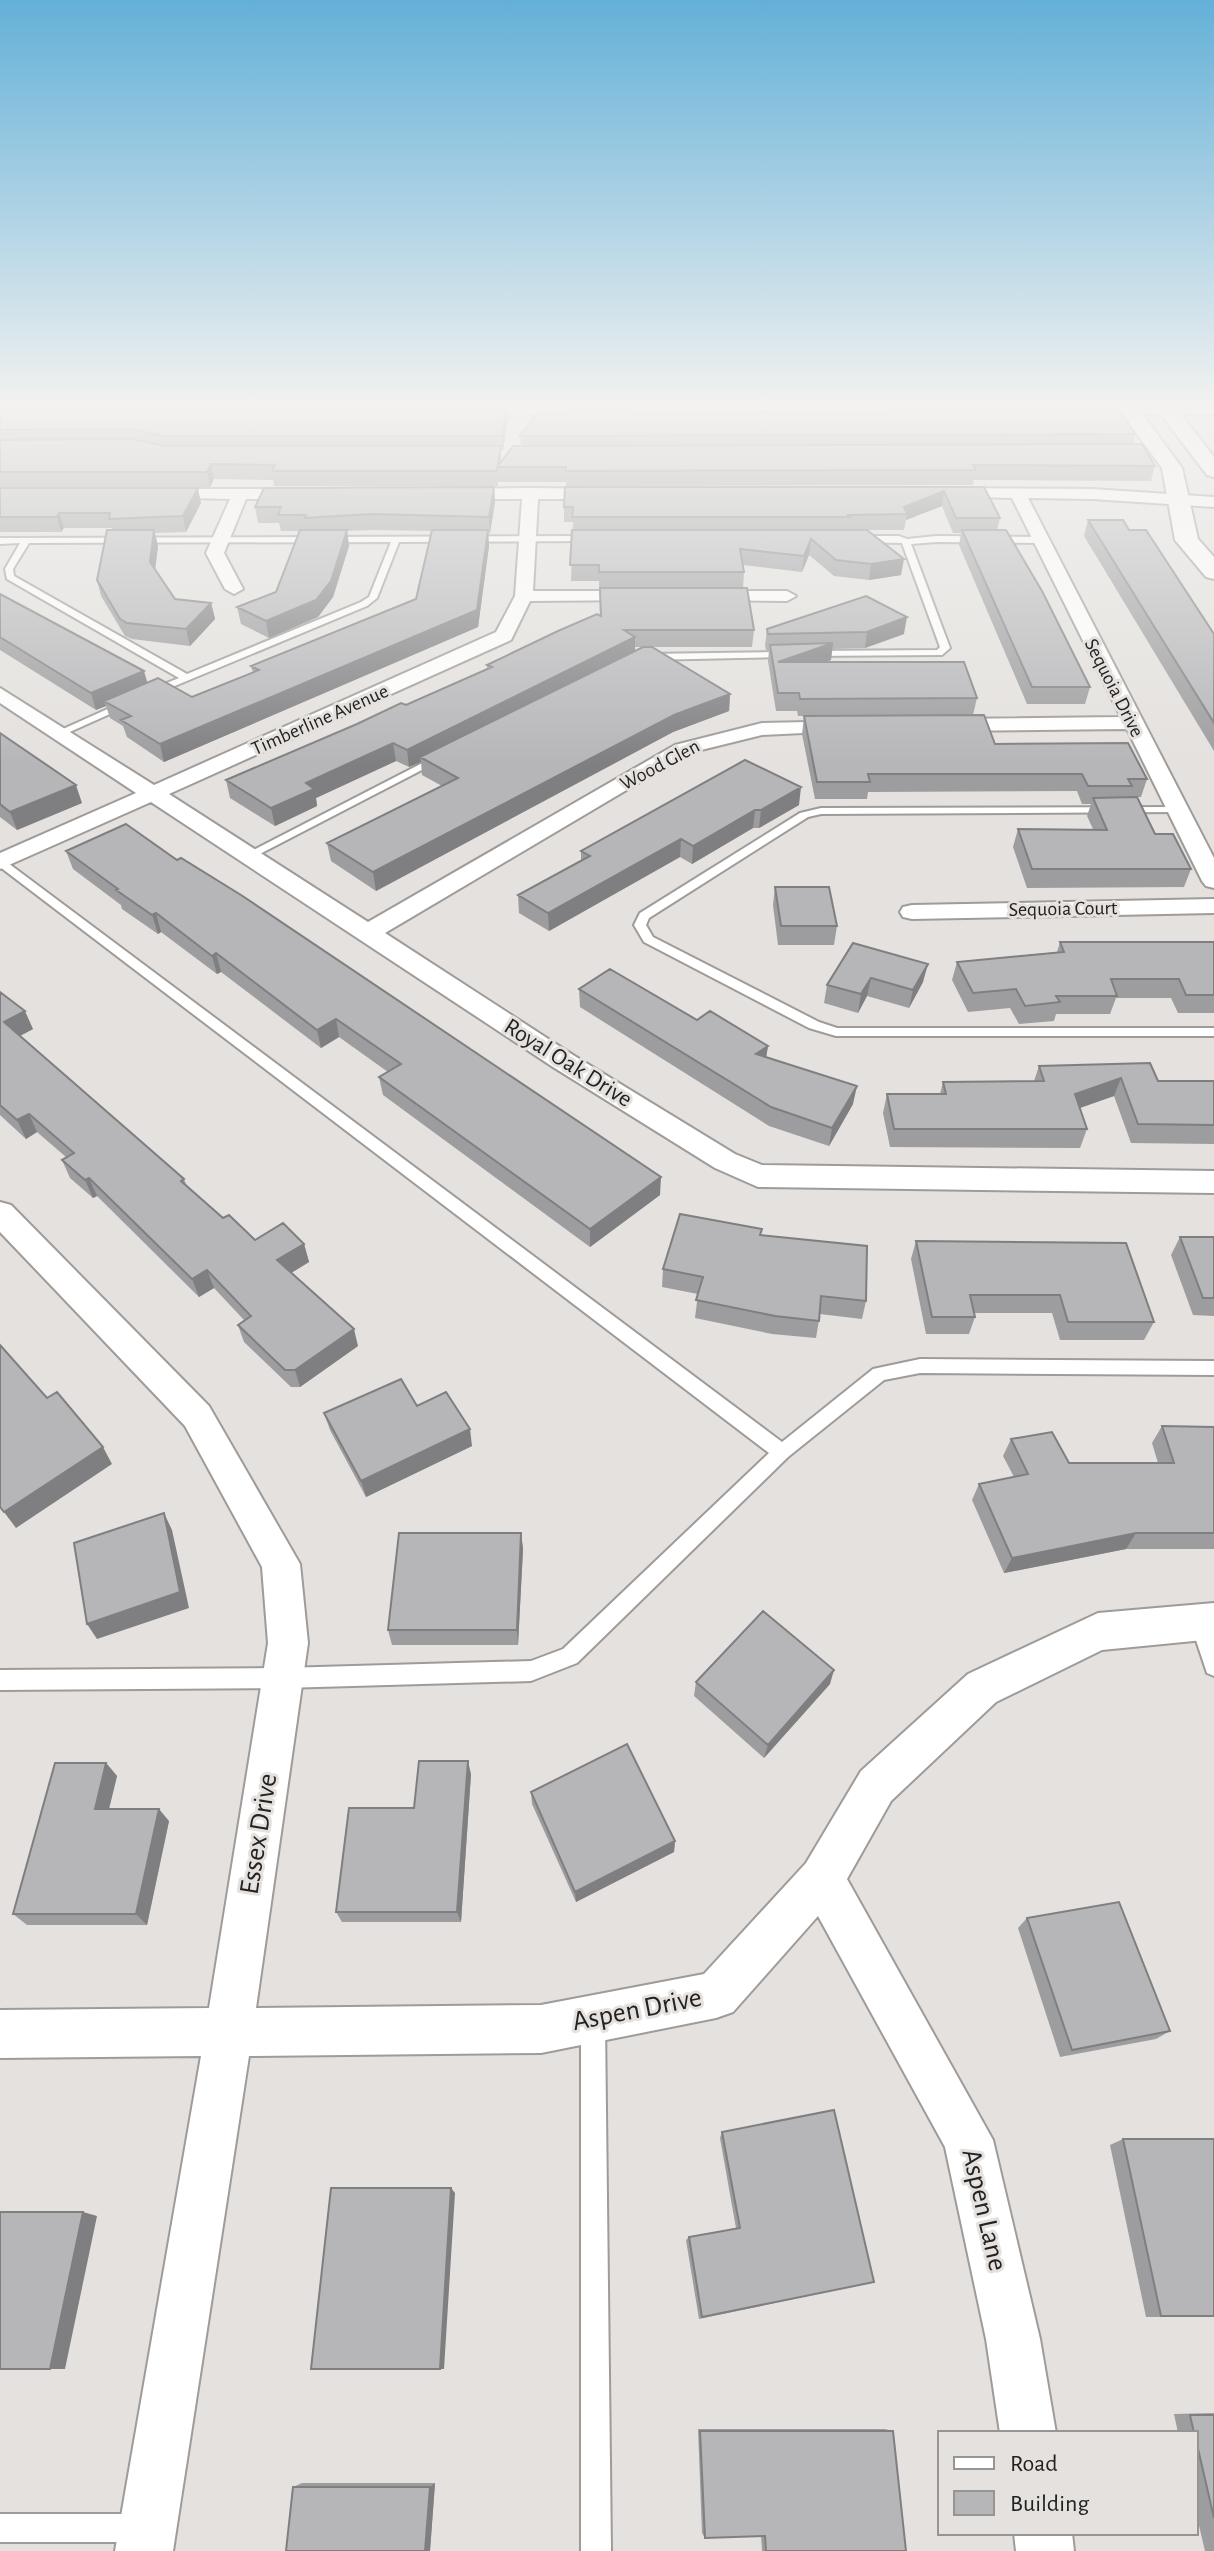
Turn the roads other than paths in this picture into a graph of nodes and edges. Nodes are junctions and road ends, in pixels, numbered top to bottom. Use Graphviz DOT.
graph roads {
  1 [pos="226,527"];
  2 [pos="528,527"];
  3 [pos="1034,527"];
  4 [pos="1184,527"];
  5 [pos="221,539"];
  6 [pos="396,539"];
  7 [pos="527,539"];
  8 [pos="605,539"];
  9 [pos="853,539"];
  10 [pos="1040,540"];
  11 [pos="0,541"];
  12 [pos="26,541"];
  13 [pos="906,542"];
  14 [pos="1214,572"];
  15 [pos="234,589"];
  16 [pos="524,596"];
  17 [pos="663,596"];
  18 [pos="694,596"];
  19 [pos="787,596"];
  20 [pos="640,658"];
  21 [pos="187,678"];
  22 [pos="0,694"];
  23 [pos="144,696"];
  24 [pos="130,702"];
  25 [pos="1132,723"];
  26 [pos="862,725"];
  27 [pos="922,725"];
  28 [pos="59,733"];
  29 [pos="445,756"];
  30 [pos="157,794"];
  31 [pos="1177,810"];
  32 [pos="250,855"];
  33 [pos="0,861"];
  34 [pos="1214,881"];
  35 [pos="1214,906"];
  36 [pos="912,912"];
  37 [pos="369,932"];
  38 [pos="1214,1032"];
  39 [pos="1214,1182"];
  40 [pos="0,1213"];
  41 [pos="1214,1368"];
  42 [pos="782,1452"];
  43 [pos="1207,1622"];
  44 [pos="1214,1666"];
  45 [pos="283,1678"];
  46 [pos="0,1680"];
  47 [pos="822,1879"];
  48 [pos="593,2019"];
  49 [pos="229,2032"];
  50 [pos="0,2034"];
  51 [pos="1028,2431"];
  52 [pos="0,2528"];
  53 [pos="146,2540"];
  54 [pos="596,2551"];
  1 -- 5 [label="street"];
  2 -- 7 [label="street, Timberline Avenue"];
  3 -- 10 [label="street, Sequoia Drive"];
  4 -- 14 [label="main road"];
  5 -- 6 [label="lane"];
  5 -- 12 [label="lane"];
  5 -- 15 [label="street"];
  6 -- 7 [label="lane"];
  6 -- 21 [label="lane"];
  7 -- 8 [label="lane"];
  7 -- 16 [label="street, Timberline Avenue"];
  9 -- 13 [label="lane"];
  10 -- 13 [label="lane"];
  10 -- 25 [label="street, Sequoia Drive"];
  11 -- 12 [label="lane"];
  12 -- 21 [label="lane"];
  13 -- 20 [label="lane"];
  16 -- 17 [label="street"];
  16 -- 30 [label="street, Timberline Avenue"];
  18 -- 19 [label="street"];
  21 -- 23 [label="lane"];
  22 -- 28 [label="street, Royal Oak Drive"];
  24 -- 28 [label="lane"];
  25 -- 27 [label="street"];
  25 -- 31 [label="street, Sequoia Drive"];
  26 -- 37 [label="street, Wood Glen"];
  28 -- 30 [label="street, Royal Oak Drive"];
  29 -- 32 [label="lane"];
  30 -- 32 [label="street, Royal Oak Drive"];
  30 -- 33 [label="street, Timberline Avenue"];
  31 -- 34 [label="street, Sequoia Drive"];
  31 -- 38 [label="lane"];
  32 -- 37 [label="street, Royal Oak Drive"];
  33 -- 42 [label="lane"];
  35 -- 36 [label="street, Sequoia Court"];
  37 -- 39 [label="street, Royal Oak Drive"];
  40 -- 45 [label="street, Essex Drive"];
  41 -- 42 [label="lane"];
  42 -- 45 [label="lane"];
  43 -- 44 [label="lane"];
  43 -- 47 [label="street, Aspen Drive"];
  45 -- 46 [label="lane"];
  45 -- 49 [label="street, Essex Drive"];
  47 -- 48 [label="street, Aspen Drive"];
  47 -- 51 [label="street, Aspen Lane"];
  48 -- 49 [label="street, Aspen Drive"];
  48 -- 54 [label="lane"];
  49 -- 50 [label="street, Aspen Drive"];
  49 -- 53 [label="street, Essex Drive"];
  52 -- 53 [label="lane"];
}
